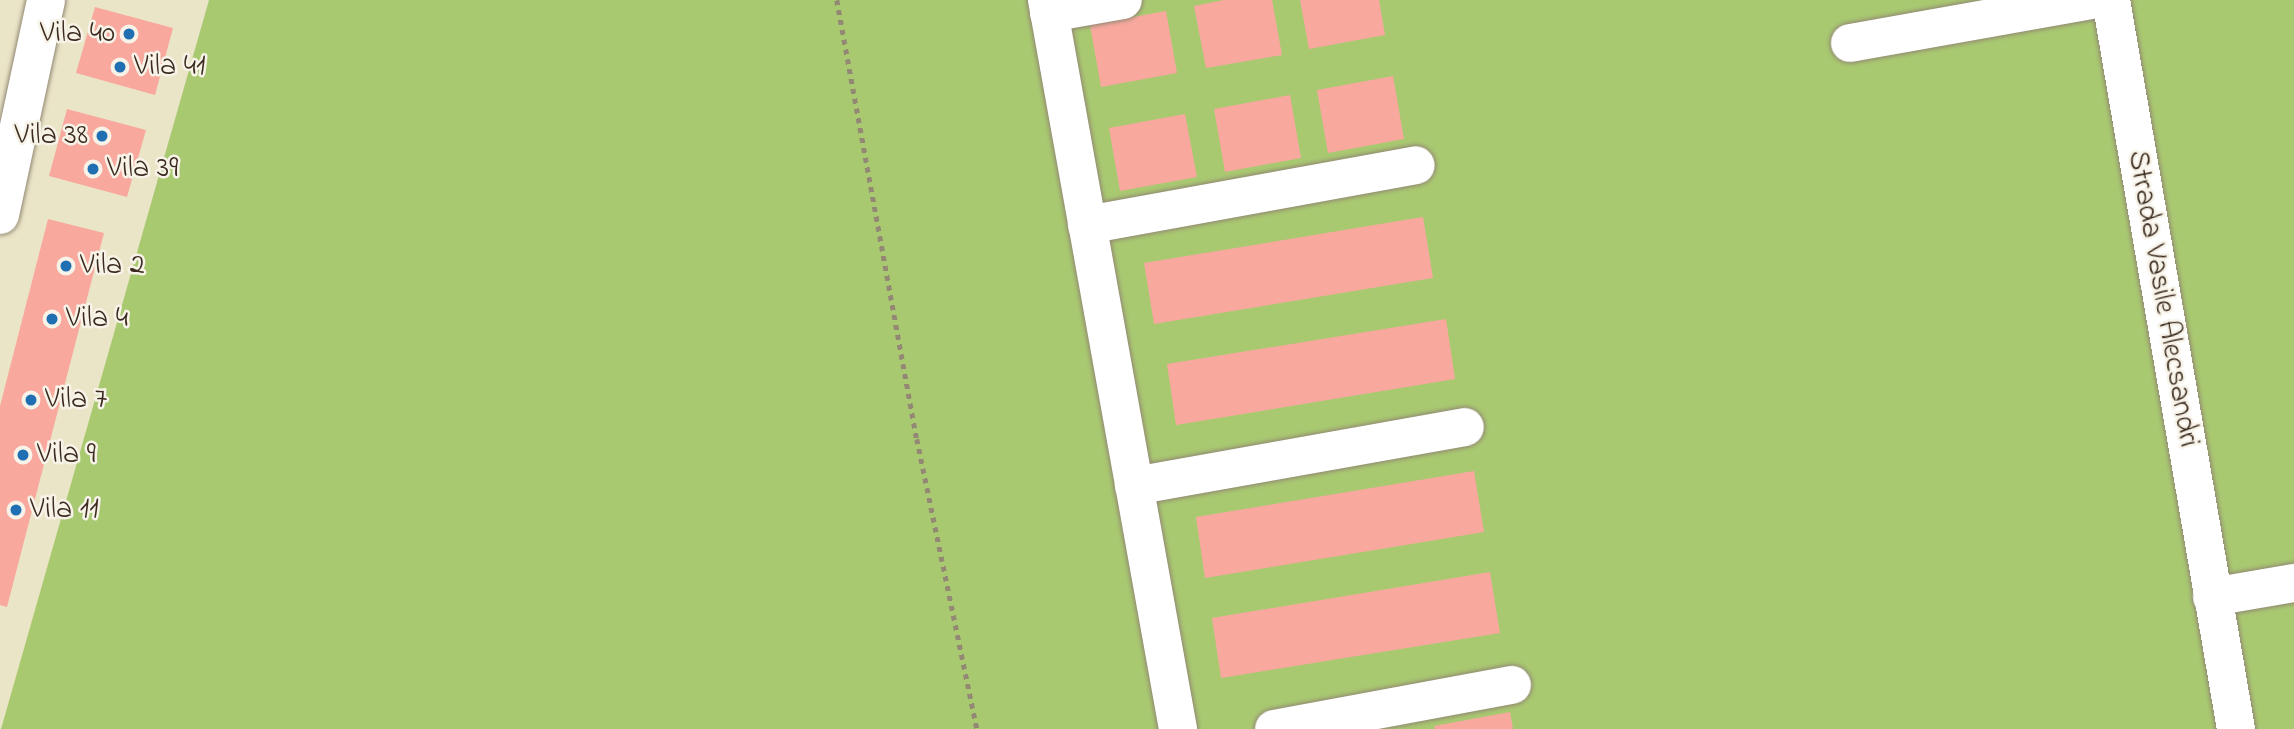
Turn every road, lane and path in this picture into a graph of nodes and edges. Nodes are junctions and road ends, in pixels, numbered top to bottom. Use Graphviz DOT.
graph roads {
  1 [pos="46,0"];
  2 [pos="838,0"];
  3 [pos="1123,0"];
  4 [pos="2092,0"];
  5 [pos="2111,0"];
  6 [pos="1048,6"];
  7 [pos="1850,43"];
  8 [pos="17,60"];
  9 [pos="1416,165"];
  10 [pos="0,215"];
  11 [pos="1087,225"];
  12 [pos="1465,427"];
  13 [pos="1134,486"];
  14 [pos="2294,583"];
  15 [pos="2212,597"];
  16 [pos="1512,685"];
  17 [pos="976,729"];
  18 [pos="1178,729"];
  19 [pos="1274,729"];
  20 [pos="2236,729"];
  1 -- 8 [label="street"];
  2 -- 17 [label="path"];
  3 -- 6 [label="street"];
  4 -- 7 [label="street"];
  5 -- 15 [label="street, Strada Vasile Alecsandri"];
  6 -- 11 [label="street"];
  8 -- 10 [label="street"];
  9 -- 11 [label="street"];
  11 -- 13 [label="street"];
  12 -- 13 [label="street"];
  13 -- 18 [label="street"];
  14 -- 15 [label="street"];
  15 -- 20 [label="street, Strada Vasile Alecsandri"];
  16 -- 19 [label="street"];
}
